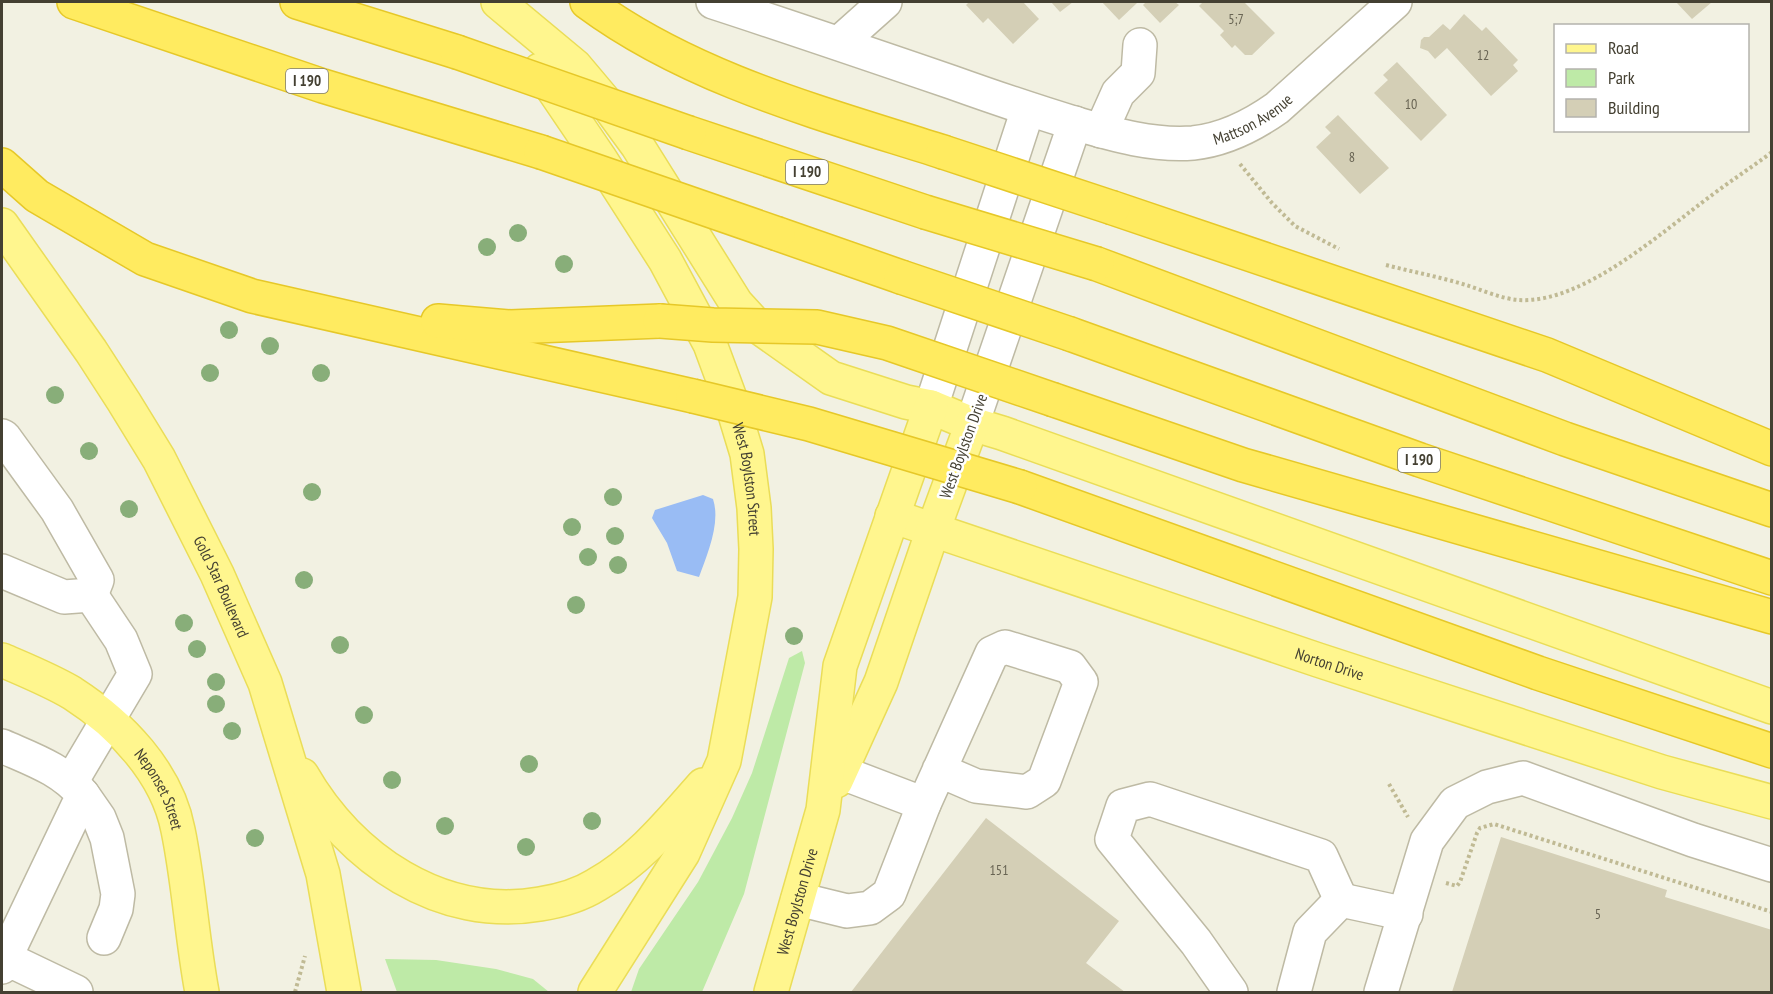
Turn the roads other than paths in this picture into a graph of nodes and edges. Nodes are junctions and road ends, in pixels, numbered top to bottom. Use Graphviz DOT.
graph roads {
  1 [pos="74,2"];
  2 [pos="297,2"];
  3 [pos="483,2"];
  4 [pos="498,2"];
  5 [pos="587,2"];
  6 [pos="713,2"];
  7 [pos="885,2"];
  8 [pos="1395,2"];
  9 [pos="839,43"];
  10 [pos="1140,45"];
  11 [pos="1028,109"];
  12 [pos="1088,127"];
  13 [pos="2,165"];
  14 [pos="2,225"];
  15 [pos="252,296"];
  16 [pos="931,407"];
  17 [pos="972,424"];
  18 [pos="2,436"];
  19 [pos="1772,449"];
  20 [pos="1772,510"];
  21 [pos="892,516"];
  22 [pos="933,530"];
  23 [pos="2,571"];
  24 [pos="1772,578"];
  25 [pos="91,595"];
  26 [pos="1772,617"];
  27 [pos="2,660"];
  28 [pos="1772,707"];
  29 [pos="107,720"];
  30 [pos="281,738"];
  31 [pos="2,746"];
  32 [pos="1772,751"];
  33 [pos="724,761"];
  34 [pos="939,770"];
  35 [pos="840,772"];
  36 [pos="77,788"];
  37 [pos="1772,802"];
  38 [pos="924,804"];
  39 [pos="823,810"];
  40 [pos="1772,865"];
  41 [pos="798,899"];
  42 [pos="1341,900"];
  43 [pos="1406,914"];
  44 [pos="104,938"];
  45 [pos="4,962"];
  46 [pos="76,993"];
  47 [pos="202,993"];
  48 [pos="344,993"];
  49 [pos="594,993"];
  50 [pos="771,993"];
  51 [pos="1231,993"];
  52 [pos="1294,993"];
  53 [pos="1382,993"];
  1 -- 24 [label="highway, I 190, bridge"];
  2 -- 20 [label="highway, I 190, bridge"];
  3 -- 33 [label="main road, West Boylston Street"];
  4 -- 16 [label="main road"];
  5 -- 19 [label="highway, bridge"];
  6 -- 9 [label="street"];
  7 -- 9 [label="street"];
  8 -- 12 [label="street, Mattson Avenue"];
  9 -- 11 [label="street"];
  10 -- 12 [label="street, West Boylston Drive"];
  11 -- 12 [label="street"];
  11 -- 16 [label="street, West Boylston Drive"];
  12 -- 17 [label="street, West Boylston Drive"];
  13 -- 15 [label="highway"];
  14 -- 30 [label="main road, Gold Star Boulevard"];
  15 -- 26 [label="highway, bridge"];
  15 -- 32 [label="highway, bridge"];
  16 -- 17 [label="main road"];
  16 -- 21 [label="main road, West Boylston Drive"];
  17 -- 22 [label="main road, West Boylston Drive"];
  17 -- 28 [label="main road"];
  18 -- 25 [label="street"];
  21 -- 22 [label="main road, Norton Drive"];
  21 -- 39 [label="main road, West Boylston Drive"];
  22 -- 35 [label="main road, West Boylston Drive"];
  22 -- 37 [label="main road, Norton Drive"];
  23 -- 25 [label="street"];
  25 -- 29 [label="street"];
  27 -- 29 [label="main road, Neponset Street"];
  29 -- 36 [label="street"];
  29 -- 47 [label="main road, Neponset Street"];
  30 -- 33 [label="main road"];
  30 -- 48 [label="main road, Gold Star Boulevard"];
  31 -- 36 [label="street"];
  33 -- 49 [label="main road, West Boylston Street"];
  34 -- 34 [label="street"];
  34 -- 38 [label="street"];
  35 -- 38 [label="street"];
  35 -- 39 [label="main road, West Boylston Drive"];
  36 -- 44 [label="street"];
  36 -- 45 [label="street"];
  38 -- 41 [label="street"];
  39 -- 41 [label="main road, West Boylston Drive"];
  40 -- 43 [label="street"];
  41 -- 50 [label="main road, West Boylston Drive"];
  42 -- 43 [label="street"];
  42 -- 51 [label="street"];
  42 -- 52 [label="street"];
  43 -- 53 [label="street"];
  45 -- 46 [label="street"];
}
